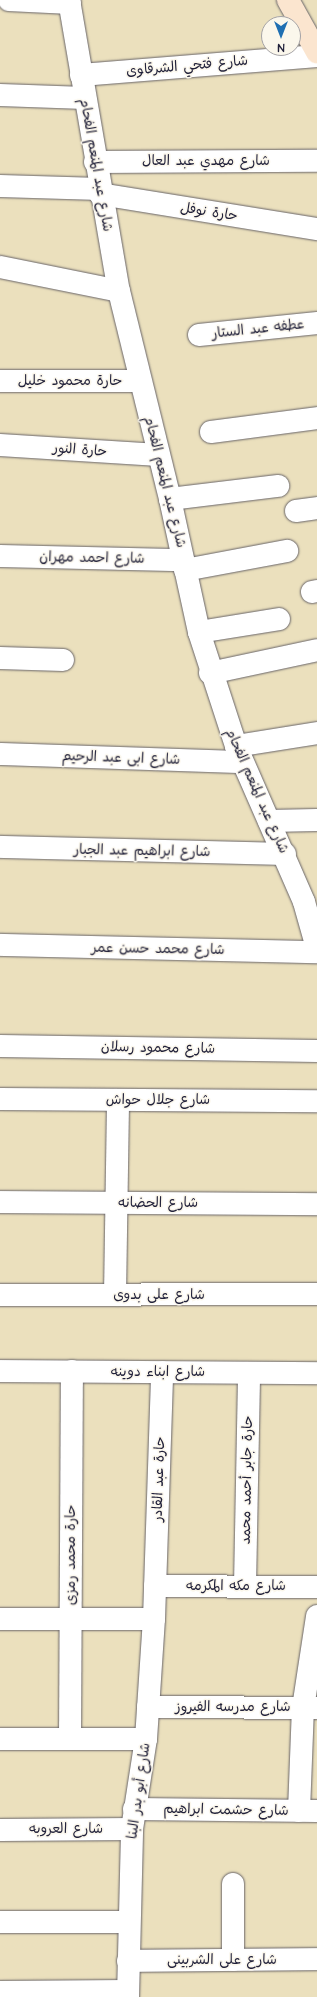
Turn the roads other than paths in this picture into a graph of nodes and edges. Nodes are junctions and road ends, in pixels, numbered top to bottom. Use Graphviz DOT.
graph roads {
  1 [pos="9,0"];
  2 [pos="288,0"];
  3 [pos="69,1"];
  4 [pos="317,52"];
  5 [pos="317,56"];
  6 [pos="81,75"];
  7 [pos="0,95"];
  8 [pos="85,98"];
  9 [pos="317,161"];
  10 [pos="95,162"];
  11 [pos="0,186"];
  12 [pos="100,192"];
  13 [pos="317,229"];
  14 [pos="0,267"];
  15 [pos="118,291"];
  16 [pos="317,323"];
  17 [pos="199,335"];
  18 [pos="0,381"];
  19 [pos="140,381"];
  20 [pos="317,418"];
  21 [pos="211,432"];
  22 [pos="0,445"];
  23 [pos="159,455"];
  24 [pos="278,486"];
  25 [pos="170,499"];
  26 [pos="287,551"];
  27 [pos="0,556"];
  28 [pos="184,565"];
  29 [pos="279,619"];
  30 [pos="199,632"];
  31 [pos="317,650"];
  32 [pos="0,658"];
  33 [pos="63,660"];
  34 [pos="210,673"];
  35 [pos="317,733"];
  36 [pos="0,754"];
  37 [pos="239,754"];
  38 [pos="317,820"];
  39 [pos="269,821"];
  40 [pos="0,847"];
  41 [pos="285,854"];
  42 [pos="0,945"];
  43 [pos="317,948"];
  44 [pos="317,952"];
  45 [pos="0,1046"];
  46 [pos="317,1051"];
  47 [pos="0,1099"];
  48 [pos="118,1100"];
  49 [pos="317,1101"];
  50 [pos="0,1202"];
  51 [pos="116,1203"];
  52 [pos="317,1204"];
  53 [pos="317,1294"];
  54 [pos="0,1295"];
  55 [pos="114,1295"];
  56 [pos="0,1371"];
  57 [pos="72,1371"];
  58 [pos="162,1372"];
  59 [pos="249,1373"];
  60 [pos="317,1373"];
  61 [pos="156,1586"];
  62 [pos="245,1586"];
  63 [pos="317,1587"];
  64 [pos="317,1616"];
  65 [pos="0,1619"];
  66 [pos="71,1619"];
  67 [pos="154,1619"];
  68 [pos="148,1707"];
  69 [pos="310,1708"];
  70 [pos="0,1739"];
  71 [pos="70,1739"];
  72 [pos="146,1739"];
  73 [pos="308,1811"];
  74 [pos="133,1819"];
  75 [pos="0,1830"];
  76 [pos="233,1884"];
  77 [pos="0,1922"];
  78 [pos="129,1922"];
  79 [pos="317,1959"];
  80 [pos="233,1960"];
  81 [pos="128,1961"];
  82 [pos="0,1992"];
  83 [pos="128,1994"];
  1 -- 3 [label="street"];
  2 -- 4 [label="street"];
  3 -- 6 [label="street, شارع عبد المنعم الفحام"];
  5 -- 6 [label="street, شارع فتحي الشرقاوى"];
  6 -- 8 [label="street, شارع عبد المنعم الفحام"];
  7 -- 8 [label="street"];
  8 -- 10 [label="street, شارع عبد المنعم الفحام"];
  9 -- 10 [label="street, شارع مهدي عبد العال"];
  10 -- 12 [label="street, شارع عبد المنعم الفحام"];
  11 -- 12 [label="street, حارة نوفل"];
  12 -- 13 [label="street, حارة نوفل"];
  12 -- 15 [label="street, شارع عبد المنعم الفحام"];
  14 -- 15 [label="street"];
  15 -- 19 [label="street, شارع عبد المنعم الفحام"];
  16 -- 17 [label="street, عطفه عبد الستار"];
  18 -- 19 [label="street, حارة محمود خليل"];
  19 -- 23 [label="street, شارع عبد المنعم الفحام"];
  20 -- 21 [label="street"];
  22 -- 23 [label="street, حارة النور"];
  23 -- 25 [label="street, شارع عبد المنعم الفحام"];
  24 -- 25 [label="street"];
  25 -- 28 [label="street, شارع عبد المنعم الفحام"];
  26 -- 28 [label="street, شارع احمد مهران"];
  27 -- 28 [label="street, شارع احمد مهران"];
  28 -- 30 [label="street, شارع عبد المنعم الفحام"];
  29 -- 30 [label="street"];
  30 -- 34 [label="street, شارع عبد المنعم الفحام"];
  31 -- 34 [label="street"];
  32 -- 33 [label="street"];
  34 -- 37 [label="street, شارع عبد المنعم الفحام"];
  35 -- 37 [label="street, شارع ابى عبد الرحيم"];
  36 -- 37 [label="street, شارع ابى عبد الرحيم"];
  37 -- 39 [label="street, شارع عبد المنعم الفحام"];
  38 -- 39 [label="street"];
  39 -- 41 [label="street, شارع عبد المنعم الفحام"];
  40 -- 41 [label="street, شارع ابراهيم عبد الجبار"];
  41 -- 43 [label="street, شارع عبد المنعم الفحام"];
  42 -- 44 [label="street, شارع محمد حسن عمر"];
  45 -- 46 [label="street, شارع محمود رسلان"];
  47 -- 48 [label="street, شارع جلال حواش"];
  48 -- 49 [label="street, شارع جلال حواش"];
  48 -- 51 [label="street"];
  50 -- 51 [label="street, شارع الحضانه"];
  51 -- 52 [label="street, شارع الحضانه"];
  51 -- 55 [label="street"];
  53 -- 55 [label="street, شارع على بدوى"];
  54 -- 55 [label="street, شارع على بدوى"];
  56 -- 57 [label="street, شارع ابناء دوينه"];
  57 -- 58 [label="street, شارع ابناء دوينه"];
  57 -- 66 [label="street, حارة محمد رمزى"];
  58 -- 59 [label="street, شارع ابناء دوينه"];
  58 -- 61 [label="street, حارة عبد القادر"];
  59 -- 60 [label="street, شارع ابناء دوينه"];
  59 -- 62 [label="street, حارة جابر أحمد محمد"];
  61 -- 62 [label="street, شارع مكه المكرمه"];
  61 -- 67 [label="street, شارع أبو بدر البنا"];
  62 -- 63 [label="street, شارع مكه المكرمه"];
  64 -- 69 [label="street"];
  65 -- 66 [label="street"];
  66 -- 67 [label="street"];
  66 -- 71 [label="street, حارة محمد رمزى"];
  67 -- 68 [label="street, شارع أبو بدر البنا"];
  68 -- 69 [label="street, شارع مدرسه الفيروز"];
  68 -- 72 [label="street, شارع أبو بدر البنا"];
  69 -- 73 [label="street"];
  70 -- 71 [label="street"];
  71 -- 72 [label="street"];
  72 -- 74 [label="street, شارع أبو بدر البنا"];
  73 -- 74 [label="street, شارع حشمت ابراهيم"];
  74 -- 75 [label="street, شارع العروبه"];
  74 -- 78 [label="street, شارع أبو بدر البنا"];
  76 -- 80 [label="street"];
  77 -- 78 [label="street"];
  78 -- 81 [label="street, شارع أبو بدر البنا"];
  79 -- 80 [label="street, شارع على الشربينى"];
  80 -- 81 [label="street, شارع على الشربينى"];
  81 -- 83 [label="street, شارع أبو بدر البنا"];
  82 -- 83 [label="street"];
}
